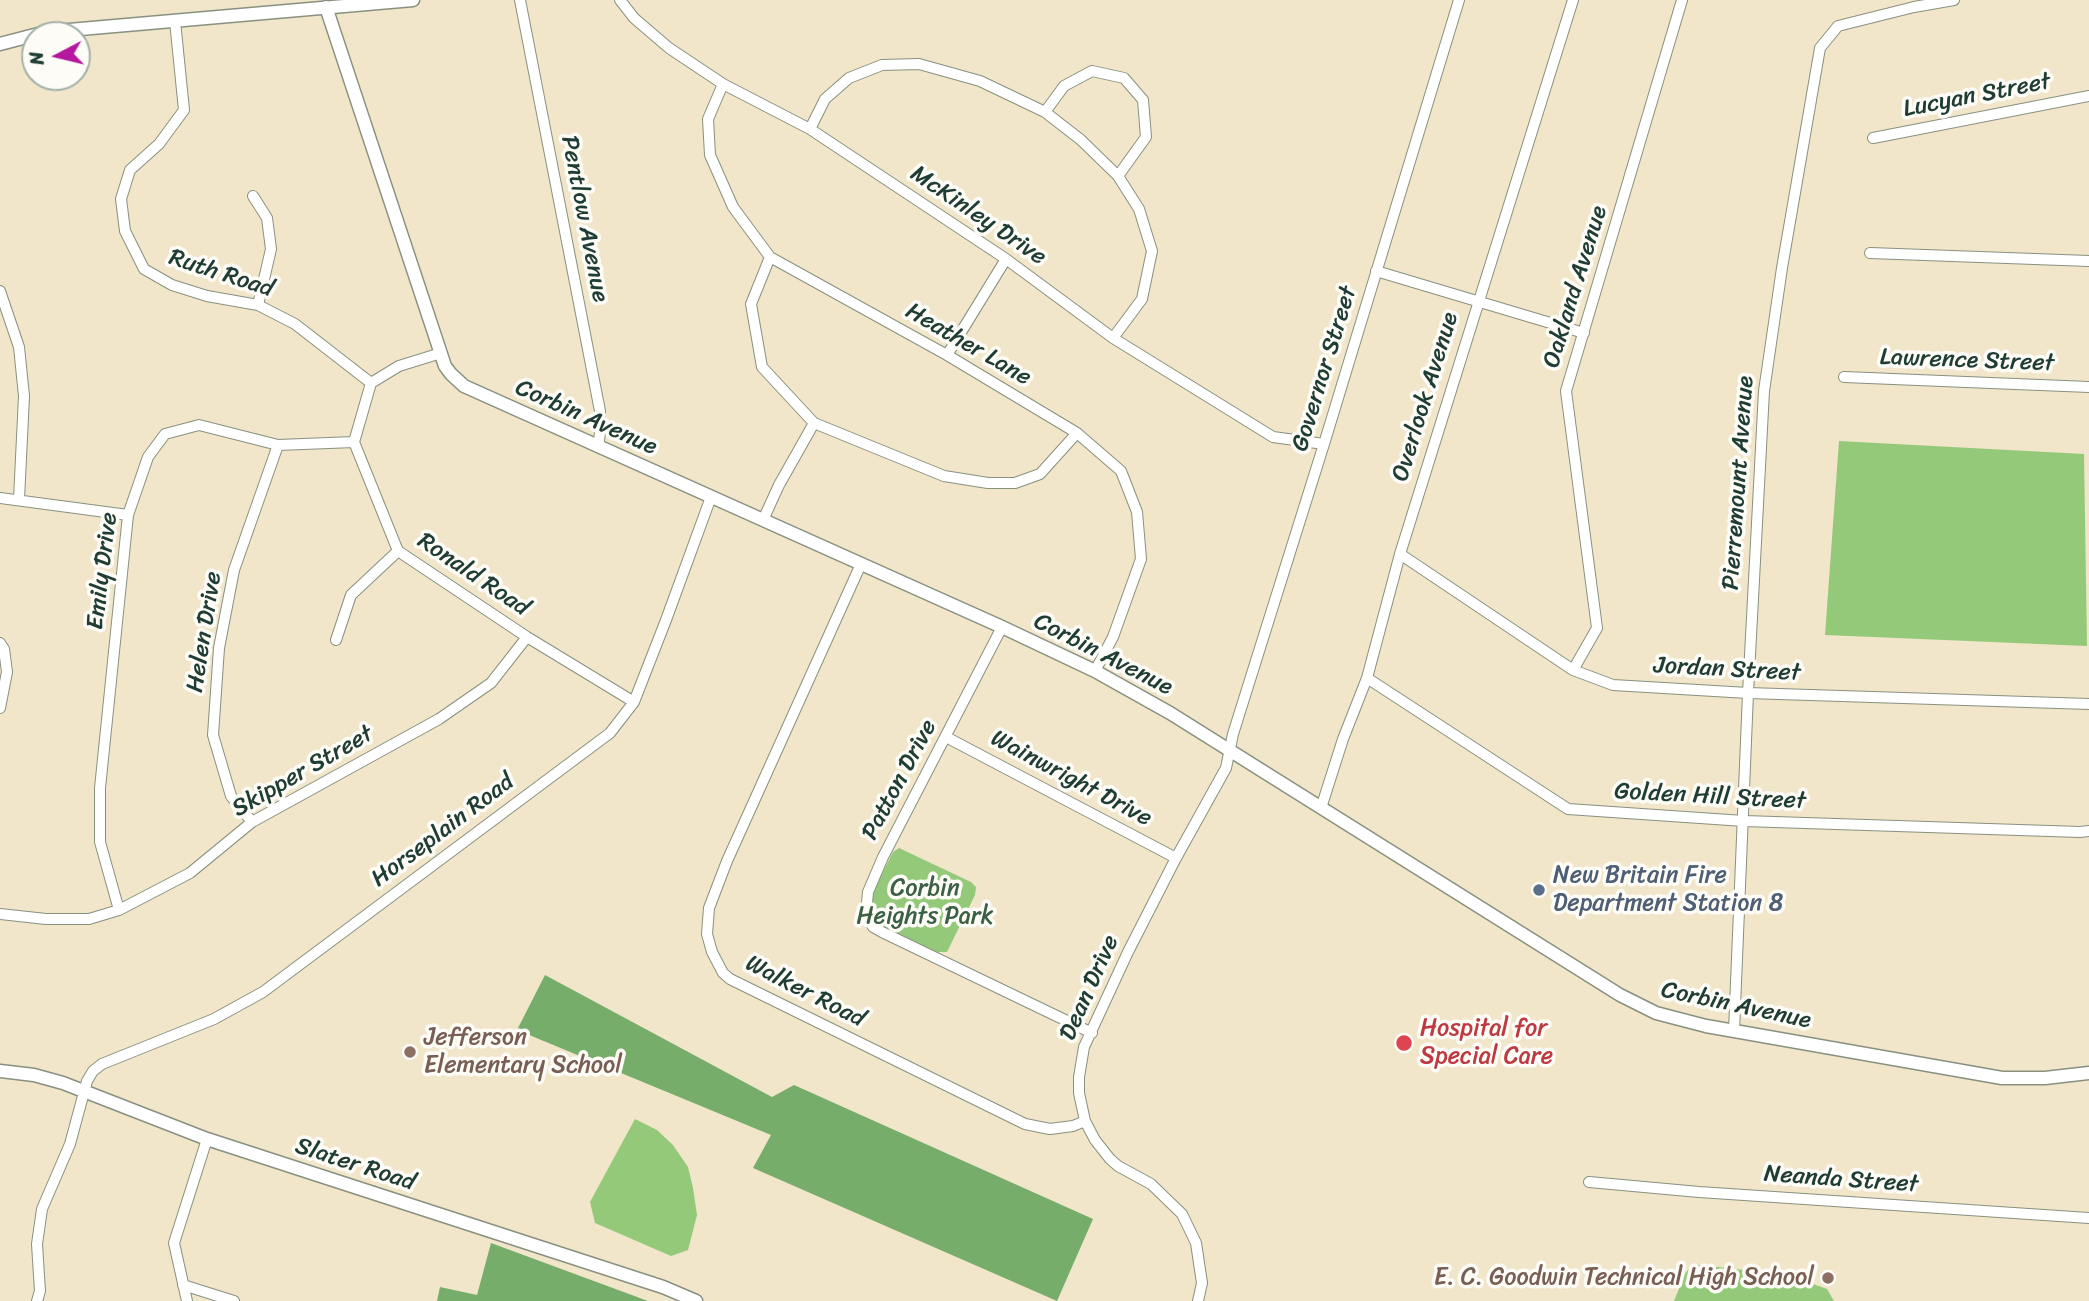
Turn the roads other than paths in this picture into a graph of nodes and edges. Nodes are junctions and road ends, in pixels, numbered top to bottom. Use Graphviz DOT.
graph roads {
  1 [pos="412,0"];
  2 [pos="520,0"];
  3 [pos="620,0"];
  4 [pos="1459,0"];
  5 [pos="1573,0"];
  6 [pos="1682,0"];
  7 [pos="1954,0"];
  8 [pos="1911,4"];
  9 [pos="326,7"];
  10 [pos="175,21"];
  11 [pos="0,44"];
  12 [pos="723,84"];
  13 [pos="2089,96"];
  14 [pos="1045,112"];
  15 [pos="810,130"];
  16 [pos="1873,138"];
  17 [pos="1118,176"];
  18 [pos="253,197"];
  19 [pos="1870,253"];
  20 [pos="770,257"];
  21 [pos="1006,258"];
  22 [pos="2089,261"];
  23 [pos="1376,271"];
  24 [pos="0,290"];
  25 [pos="1478,301"];
  26 [pos="258,305"];
  27 [pos="1584,333"];
  28 [pos="1113,338"];
  29 [pos="441,353"];
  30 [pos="947,355"];
  31 [pos="1844,377"];
  32 [pos="371,383"];
  33 [pos="2089,387"];
  34 [pos="814,423"];
  35 [pos="1077,433"];
  36 [pos="354,442"];
  37 [pos="1324,444"];
  38 [pos="278,445"];
  39 [pos="598,447"];
  40 [pos="710,497"];
  41 [pos="0,498"];
  42 [pos="19,499"];
  43 [pos="128,514"];
  44 [pos="763,520"];
  45 [pos="398,551"];
  46 [pos="1400,554"];
  47 [pos="861,564"];
  48 [pos="1002,627"];
  49 [pos="527,638"];
  50 [pos="336,640"];
  51 [pos="0,643"];
  52 [pos="1573,670"];
  53 [pos="1095,671"];
  54 [pos="1367,678"];
  55 [pos="1748,693"];
  56 [pos="634,702"];
  57 [pos="2089,704"];
  58 [pos="0,708"];
  59 [pos="946,737"];
  60 [pos="1230,750"];
  61 [pos="1321,807"];
  62 [pos="1744,821"];
  63 [pos="252,822"];
  64 [pos="2089,831"];
  65 [pos="1176,858"];
  66 [pos="119,910"];
  67 [pos="0,914"];
  68 [pos="1734,1031"];
  69 [pos="1092,1032"];
  70 [pos="0,1071"];
  71 [pos="2089,1073"];
  72 [pos="84,1091"];
  73 [pos="1085,1121"];
  74 [pos="208,1139"];
  75 [pos="1589,1182"];
  76 [pos="2089,1218"];
  77 [pos="183,1285"];
  78 [pos="37,1301"];
  79 [pos="187,1301"];
  80 [pos="234,1301"];
  81 [pos="696,1301"];
  82 [pos="1198,1301"];
  1 -- 9 [label="main road"];
  2 -- 39 [label="street, Pentlow Avenue"];
  3 -- 12 [label="street, McKinley Drive"];
  4 -- 23 [label="street, Governor Street"];
  5 -- 25 [label="street, Overlook Avenue"];
  6 -- 27 [label="street, Oakland Avenue"];
  7 -- 8 [label="street, Pierremount Avenue"];
  8 -- 55 [label="street, Pierremount Avenue"];
  9 -- 10 [label="main road"];
  9 -- 29 [label="main road, Corbin Avenue"];
  10 -- 11 [label="main road"];
  10 -- 26 [label="street, Ruth Road"];
  12 -- 15 [label="street, McKinley Drive"];
  12 -- 20 [label="street, Heather Lane"];
  13 -- 16 [label="street, Lucyan Street"];
  14 -- 15 [label="street"];
  14 -- 17 [label="street"];
  14 -- 17 [label="street"];
  15 -- 21 [label="street, McKinley Drive"];
  17 -- 28 [label="street"];
  18 -- 26 [label="street"];
  19 -- 22 [label="street"];
  20 -- 30 [label="street, Heather Lane"];
  20 -- 34 [label="street"];
  21 -- 28 [label="street, McKinley Drive"];
  21 -- 30 [label="street"];
  23 -- 25 [label="street"];
  23 -- 37 [label="street, Governor Street"];
  24 -- 42 [label="street"];
  25 -- 27 [label="street"];
  25 -- 46 [label="street, Overlook Avenue"];
  26 -- 32 [label="street, Ruth Road"];
  27 -- 52 [label="street, Oakland Avenue"];
  28 -- 37 [label="street, McKinley Drive"];
  29 -- 32 [label="street"];
  29 -- 39 [label="main road, Corbin Avenue"];
  30 -- 35 [label="street, Heather Lane"];
  31 -- 33 [label="street, Lawrence Street"];
  32 -- 36 [label="street"];
  34 -- 35 [label="street"];
  34 -- 44 [label="street"];
  35 -- 53 [label="street, Heather Lane"];
  36 -- 38 [label="street, Emily Drive"];
  36 -- 45 [label="street, Ronald Road"];
  37 -- 60 [label="street, Governor Street"];
  38 -- 43 [label="street, Emily Drive"];
  38 -- 63 [label="street, Helen Drive"];
  39 -- 40 [label="main road, Corbin Avenue"];
  40 -- 44 [label="main road, Corbin Avenue"];
  40 -- 56 [label="street, Horseplain Road"];
  41 -- 42 [label="street"];
  42 -- 43 [label="street"];
  43 -- 66 [label="street, Emily Drive"];
  44 -- 47 [label="main road, Corbin Avenue"];
  45 -- 49 [label="street, Ronald Road"];
  45 -- 50 [label="street"];
  46 -- 52 [label="street, Jordan Street"];
  46 -- 54 [label="street, Overlook Avenue"];
  47 -- 48 [label="main road, Corbin Avenue"];
  47 -- 73 [label="street, Walker Road"];
  48 -- 53 [label="main road, Corbin Avenue"];
  48 -- 59 [label="street, Patton Drive"];
  49 -- 56 [label="street, Ronald Road"];
  49 -- 63 [label="street, Skipper Street"];
  51 -- 58 [label="street"];
  52 -- 55 [label="street, Jordan Street"];
  53 -- 60 [label="main road, Corbin Avenue"];
  54 -- 61 [label="street, Overlook Avenue"];
  54 -- 62 [label="street, Golden Hill Street"];
  55 -- 57 [label="street, Jordan Street"];
  55 -- 62 [label="street, Pierremount Avenue"];
  56 -- 72 [label="street, Horseplain Road"];
  59 -- 65 [label="street, Wainwright Drive"];
  59 -- 69 [label="street, Patton Drive"];
  60 -- 61 [label="main road, Corbin Avenue"];
  60 -- 65 [label="street, Dean Drive"];
  61 -- 68 [label="main road, Corbin Avenue"];
  62 -- 64 [label="street, Golden Hill Street"];
  62 -- 68 [label="street, Pierremount Avenue"];
  63 -- 66 [label="street, Skipper Street"];
  65 -- 69 [label="street, Dean Drive"];
  66 -- 67 [label="street, Skipper Street"];
  68 -- 71 [label="main road, Corbin Avenue"];
  69 -- 73 [label="street, Dean Drive"];
  70 -- 72 [label="main road, Slater Road"];
  72 -- 74 [label="main road, Slater Road"];
  72 -- 78 [label="street"];
  73 -- 82 [label="street, Dean Drive"];
  74 -- 77 [label="street"];
  74 -- 81 [label="main road, Slater Road"];
  75 -- 76 [label="street, Neanda Street"];
  77 -- 79 [label="street"];
  77 -- 80 [label="street"];
}
